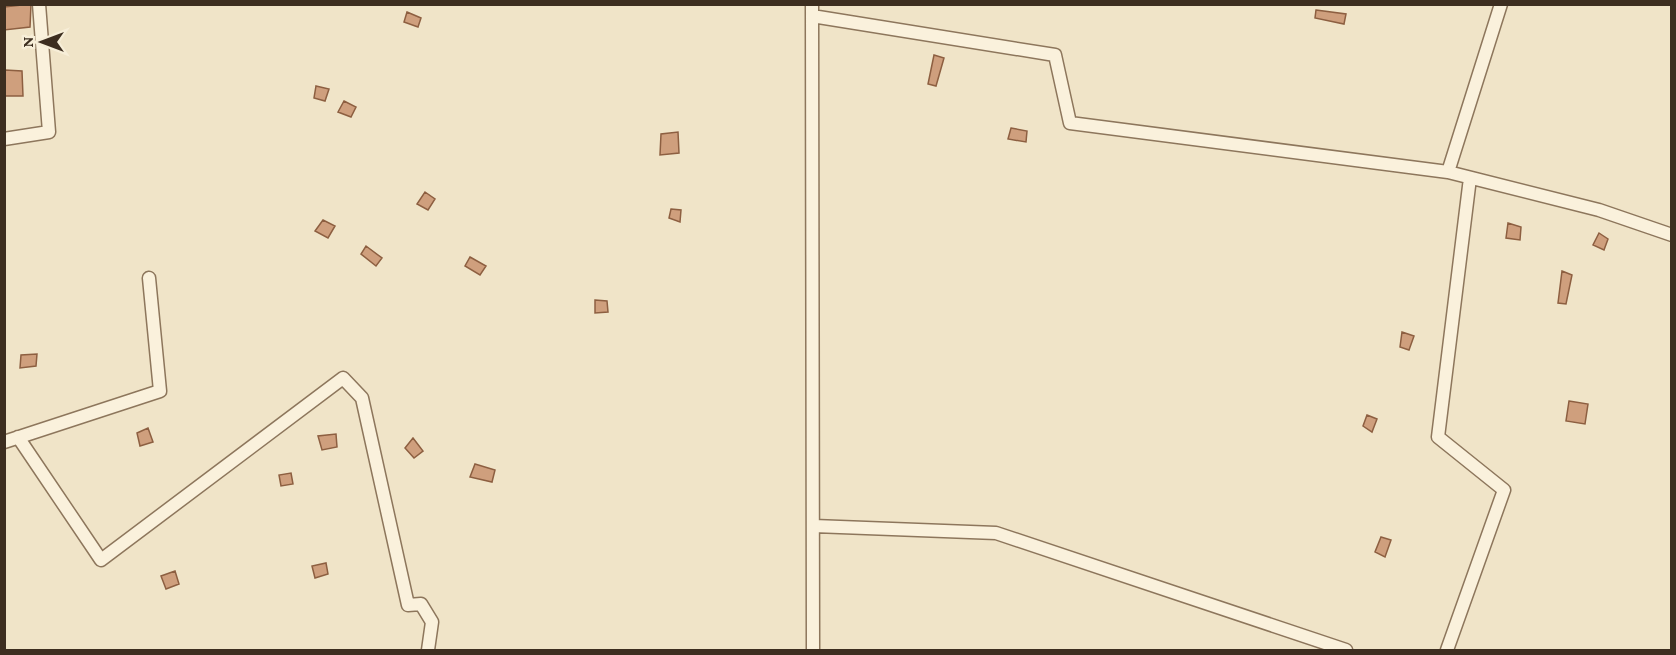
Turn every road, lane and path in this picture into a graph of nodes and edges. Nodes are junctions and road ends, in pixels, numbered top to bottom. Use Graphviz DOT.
graph roads {
  1 [pos="39,4"];
  2 [pos="1501,4"];
  3 [pos="812,10"];
  4 [pos="4,139"];
  5 [pos="1448,172"];
  6 [pos="1470,178"];
  7 [pos="1671,235"];
  8 [pos="149,278"];
  9 [pos="18,437"];
  10 [pos="4,442"];
  11 [pos="814,526"];
  12 [pos="428,651"];
  13 [pos="813,651"];
  14 [pos="1346,651"];
  15 [pos="1447,651"];
  1 -- 4 [label="street"];
  2 -- 5 [label="street"];
  3 -- 5 [label="street"];
  3 -- 11 [label="street"];
  5 -- 6 [label="street"];
  6 -- 7 [label="street"];
  6 -- 15 [label="street"];
  8 -- 9 [label="street"];
  9 -- 10 [label="street"];
  9 -- 12 [label="street"];
  11 -- 13 [label="street"];
  11 -- 14 [label="street"];
}
